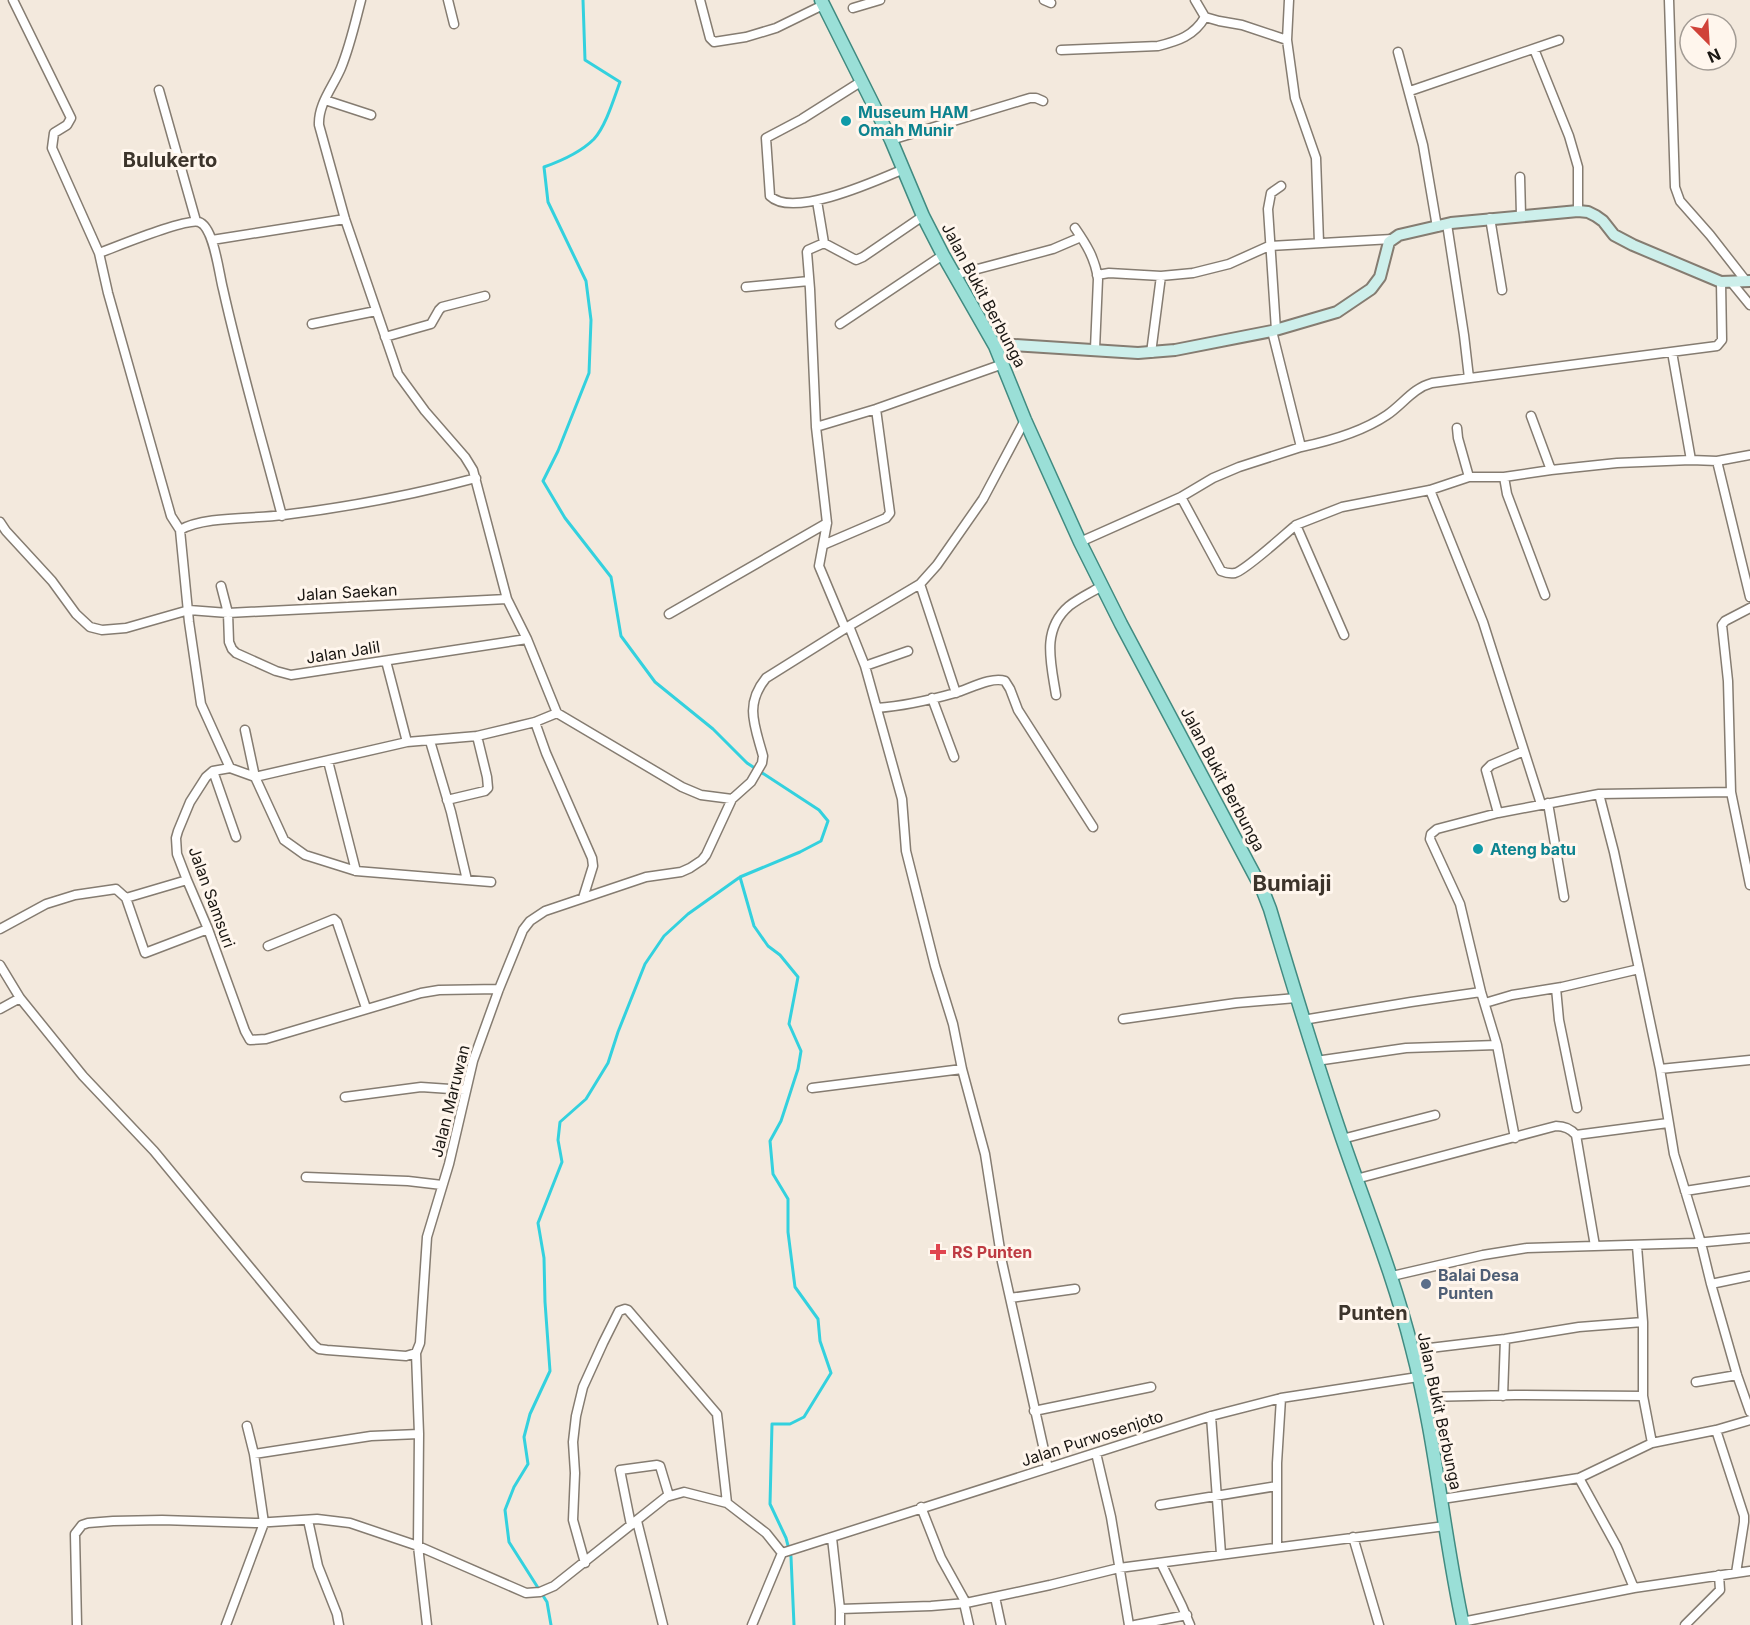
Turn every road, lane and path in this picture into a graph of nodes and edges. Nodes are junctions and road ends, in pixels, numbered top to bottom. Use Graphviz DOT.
graph roads {
  1 [pos="13,0"];
  2 [pos="361,0"];
  3 [pos="448,0"];
  4 [pos="700,0"];
  5 [pos="880,0"];
  6 [pos="1195,0"];
  7 [pos="1289,0"];
  8 [pos="1669,0"];
  9 [pos="822,2"];
  10 [pos="854,8"];
  11 [pos="1205,17"];
  12 [pos="454,24"];
  13 [pos="1287,40"];
  14 [pos="1559,40"];
  15 [pos="1534,49"];
  16 [pos="1061,50"];
  17 [pos="1398,52"];
  18 [pos="862,81"];
  19 [pos="159,90"];
  20 [pos="1410,91"];
  21 [pos="325,100"];
  22 [pos="1043,100"];
  23 [pos="371,115"];
  24 [pos="891,140"];
  25 [pos="904,169"];
  26 [pos="1520,177"];
  27 [pos="1281,186"];
  28 [pos="816,201"];
  29 [pos="1578,211"];
  30 [pos="1521,215"];
  31 [pos="923,216"];
  32 [pos="345,219"];
  33 [pos="1490,219"];
  34 [pos="196,221"];
  35 [pos="1442,225"];
  36 [pos="1075,228"];
  37 [pos="1081,237"];
  38 [pos="1392,239"];
  39 [pos="212,240"];
  40 [pos="824,243"];
  41 [pos="1319,243"];
  42 [pos="1269,246"];
  43 [pos="99,253"];
  44 [pos="943,255"];
  45 [pos="955,275"];
  46 [pos="1097,275"];
  47 [pos="1161,276"];
  48 [pos="809,281"];
  49 [pos="1737,282"];
  50 [pos="746,287"];
  51 [pos="1502,291"];
  52 [pos="485,296"];
  53 [pos="1750,305"];
  54 [pos="376,311"];
  55 [pos="312,324"];
  56 [pos="840,324"];
  57 [pos="1274,331"];
  58 [pos="385,338"];
  59 [pos="995,346"];
  60 [pos="1095,349"];
  61 [pos="1151,352"];
  62 [pos="1672,352"];
  63 [pos="1003,364"];
  64 [pos="1469,378"];
  65 [pos="876,409"];
  66 [pos="1531,416"];
  67 [pos="1025,420"];
  68 [pos="816,428"];
  69 [pos="1457,428"];
  70 [pos="1301,447"];
  71 [pos="1750,455"];
  72 [pos="1691,460"];
  73 [pos="1717,461"];
  74 [pos="1551,470"];
  75 [pos="1469,477"];
  76 [pos="1504,477"];
  77 [pos="476,478"];
  78 [pos="1430,490"];
  79 [pos="1181,497"];
  80 [pos="282,516"];
  81 [pos="0,522"];
  82 [pos="827,523"];
  83 [pos="1296,525"];
  84 [pos="180,530"];
  85 [pos="1080,542"];
  86 [pos="823,545"];
  87 [pos="920,584"];
  88 [pos="221,586"];
  89 [pos="1102,586"];
  90 [pos="1545,595"];
  91 [pos="1750,597"];
  92 [pos="507,600"];
  93 [pos="1750,608"];
  94 [pos="189,610"];
  95 [pos="228,613"];
  96 [pos="669,614"];
  97 [pos="847,627"];
  98 [pos="1344,635"];
  99 [pos="527,639"];
  100 [pos="908,651"];
  101 [pos="386,661"];
  102 [pos="865,666"];
  103 [pos="956,693"];
  104 [pos="1056,696"];
  105 [pos="932,698"];
  106 [pos="877,708"];
  107 [pos="557,713"];
  108 [pos="535,722"];
  109 [pos="245,730"];
  110 [pos="477,736"];
  111 [pos="430,741"];
  112 [pos="406,742"];
  113 [pos="1524,751"];
  114 [pos="954,757"];
  115 [pos="328,761"];
  116 [pos="230,768"];
  117 [pos="213,771"];
  118 [pos="255,777"];
  119 [pos="1731,792"];
  120 [pos="1599,794"];
  121 [pos="732,799"];
  122 [pos="447,800"];
  123 [pos="1544,804"];
  124 [pos="1498,813"];
  125 [pos="1092,827"];
  126 [pos="236,837"];
  127 [pos="356,871"];
  128 [pos="187,880"];
  129 [pos="467,880"];
  130 [pos="491,882"];
  131 [pos="1750,885"];
  132 [pos="1564,897"];
  133 [pos="126,898"];
  134 [pos="583,898"];
  135 [pos="0,929"];
  136 [pos="208,929"];
  137 [pos="268,946"];
  138 [pos="0,965"];
  139 [pos="1639,969"];
  140 [pos="1556,988"];
  141 [pos="499,989"];
  142 [pos="1481,993"];
  143 [pos="20,998"];
  144 [pos="1296,999"];
  145 [pos="1485,1003"];
  146 [pos="366,1008"];
  147 [pos="0,1009"];
  148 [pos="1123,1019"];
  149 [pos="1303,1020"];
  150 [pos="1497,1045"];
  151 [pos="1750,1060"];
  152 [pos="1316,1061"];
  153 [pos="962,1069"];
  154 [pos="1660,1069"];
  155 [pos="812,1088"];
  156 [pos="465,1090"];
  157 [pos="345,1098"];
  158 [pos="1577,1108"];
  159 [pos="1436,1115"];
  160 [pos="1668,1123"];
  161 [pos="1576,1135"];
  162 [pos="1515,1138"];
  163 [pos="1342,1139"];
  164 [pos="306,1177"];
  165 [pos="1356,1179"];
  166 [pos="1750,1181"];
  167 [pos="442,1185"];
  168 [pos="1685,1191"];
  169 [pos="1750,1238"];
  170 [pos="1701,1243"];
  171 [pos="1595,1246"];
  172 [pos="1637,1246"];
  173 [pos="1392,1276"];
  174 [pos="1750,1276"];
  175 [pos="1711,1284"];
  176 [pos="1075,1289"];
  177 [pos="1010,1298"];
  178 [pos="1643,1322"];
  179 [pos="1505,1339"];
  180 [pos="1413,1350"];
  181 [pos="416,1353"];
  182 [pos="1737,1374"];
  183 [pos="1418,1377"];
  184 [pos="1696,1382"];
  185 [pos="1152,1387"];
  186 [pos="1503,1396"];
  187 [pos="1643,1396"];
  188 [pos="1423,1397"];
  189 [pos="1281,1398"];
  190 [pos="1034,1411"];
  191 [pos="1750,1412"];
  192 [pos="1212,1416"];
  193 [pos="1750,1420"];
  194 [pos="248,1426"];
  195 [pos="1716,1430"];
  196 [pos="419,1434"];
  197 [pos="1652,1443"];
  198 [pos="1096,1453"];
  199 [pos="254,1454"];
  200 [pos="1048,1468"];
  201 [pos="1579,1478"];
  202 [pos="1277,1486"];
  203 [pos="1217,1495"];
  204 [pos="669,1496"];
  205 [pos="1442,1499"];
  206 [pos="728,1503"];
  207 [pos="1160,1505"];
  208 [pos="921,1508"];
  209 [pos="308,1520"];
  210 [pos="264,1523"];
  211 [pos="634,1523"];
  212 [pos="1445,1526"];
  213 [pos="832,1538"];
  214 [pos="1353,1538"];
  215 [pos="418,1546"];
  216 [pos="1277,1546"];
  217 [pos="784,1552"];
  218 [pos="1221,1554"];
  219 [pos="585,1563"];
  220 [pos="1161,1563"];
  221 [pos="1119,1568"];
  222 [pos="1750,1571"];
  223 [pos="1736,1573"];
  224 [pos="1719,1575"];
  225 [pos="1634,1588"];
  226 [pos="995,1597"];
  227 [pos="965,1603"];
  228 [pos="840,1608"];
  229 [pos="1186,1616"];
  230 [pos="1462,1623"];
  231 [pos="76,1625"];
  232 [pos="226,1625"];
  233 [pos="339,1625"];
  234 [pos="427,1625"];
  235 [pos="663,1625"];
  236 [pos="752,1625"];
  237 [pos="840,1625"];
  238 [pos="969,1625"];
  239 [pos="1001,1625"];
  240 [pos="1129,1625"];
  241 [pos="1135,1625"];
  242 [pos="1190,1625"];
  243 [pos="1379,1625"];
  244 [pos="1685,1625"];
  1 -- 43 [label="street"];
  2 -- 21 [label="street"];
  3 -- 12 [label="street"];
  4 -- 9 [label="street"];
  5 -- 10 [label="street"];
  6 -- 11 [label="street"];
  7 -- 13 [label="street"];
  8 -- 49 [label="street"];
  9 -- 18 [label="main road, Jalan Bukit Berbunga"];
  11 -- 13 [label="street"];
  11 -- 16 [label="street"];
  13 -- 41 [label="street"];
  14 -- 15 [label="street"];
  15 -- 20 [label="street"];
  15 -- 29 [label="street"];
  17 -- 20 [label="street"];
  18 -- 24 [label="main road, Jalan Bukit Berbunga"];
  18 -- 28 [label="street"];
  19 -- 34 [label="street"];
  20 -- 35 [label="street"];
  21 -- 23 [label="street"];
  21 -- 32 [label="street"];
  22 -- 24 [label="street"];
  24 -- 25 [label="main road, Jalan Bukit Berbunga"];
  25 -- 28 [label="street"];
  25 -- 31 [label="main road, Jalan Bukit Berbunga"];
  26 -- 30 [label="street"];
  27 -- 42 [label="street"];
  28 -- 40 [label="street"];
  29 -- 30 [label="street"];
  29 -- 49 [label="street"];
  30 -- 33 [label="street"];
  31 -- 40 [label="street"];
  31 -- 44 [label="main road, Jalan Bukit Berbunga"];
  32 -- 39 [label="street"];
  32 -- 54 [label="street"];
  33 -- 35 [label="street"];
  33 -- 51 [label="street"];
  34 -- 39 [label="street"];
  34 -- 43 [label="street"];
  35 -- 38 [label="street"];
  35 -- 64 [label="street"];
  36 -- 37 [label="street"];
  37 -- 45 [label="street"];
  37 -- 46 [label="street"];
  38 -- 41 [label="street"];
  38 -- 57 [label="street"];
  39 -- 80 [label="street"];
  40 -- 48 [label="street"];
  41 -- 42 [label="street"];
  42 -- 47 [label="street"];
  42 -- 57 [label="street"];
  43 -- 84 [label="street"];
  44 -- 45 [label="main road, Jalan Bukit Berbunga"];
  44 -- 56 [label="street"];
  45 -- 59 [label="main road, Jalan Bukit Berbunga"];
  46 -- 47 [label="street"];
  46 -- 60 [label="street"];
  47 -- 61 [label="street"];
  48 -- 50 [label="street"];
  48 -- 68 [label="street"];
  49 -- 53 [label="street"];
  49 -- 62 [label="street"];
  52 -- 58 [label="street"];
  54 -- 55 [label="street"];
  54 -- 58 [label="street"];
  57 -- 61 [label="street"];
  57 -- 70 [label="street"];
  58 -- 77 [label="street"];
  59 -- 60 [label="street"];
  59 -- 63 [label="main road, Jalan Bukit Berbunga"];
  60 -- 61 [label="street"];
  62 -- 64 [label="street"];
  62 -- 72 [label="street"];
  63 -- 65 [label="street"];
  63 -- 67 [label="main road, Jalan Bukit Berbunga"];
  64 -- 70 [label="street"];
  65 -- 68 [label="street"];
  65 -- 86 [label="street"];
  66 -- 74 [label="street"];
  67 -- 85 [label="main road, Jalan Bukit Berbunga"];
  67 -- 87 [label="street"];
  68 -- 82 [label="street"];
  69 -- 75 [label="street"];
  70 -- 79 [label="street"];
  71 -- 73 [label="street"];
  72 -- 73 [label="street"];
  72 -- 74 [label="street"];
  73 -- 91 [label="street"];
  74 -- 76 [label="street"];
  75 -- 76 [label="street"];
  75 -- 78 [label="street"];
  76 -- 90 [label="street"];
  77 -- 80 [label="street"];
  77 -- 92 [label="street"];
  78 -- 83 [label="street"];
  78 -- 113 [label="street"];
  79 -- 83 [label="street"];
  79 -- 85 [label="street"];
  80 -- 84 [label="street"];
  81 -- 94 [label="street, Jalan Saekan"];
  82 -- 86 [label="street"];
  82 -- 96 [label="street"];
  83 -- 98 [label="street"];
  84 -- 94 [label="street"];
  85 -- 89 [label="main road, Jalan Bukit Berbunga"];
  86 -- 97 [label="street"];
  87 -- 97 [label="street"];
  87 -- 103 [label="street"];
  88 -- 95 [label="street, Jalan Jalil"];
  89 -- 104 [label="street"];
  89 -- 144 [label="main road, Jalan Bukit Berbunga"];
  92 -- 95 [label="street, Jalan Saekan"];
  92 -- 99 [label="street"];
  93 -- 119 [label="street"];
  94 -- 95 [label="street, Jalan Saekan"];
  94 -- 116 [label="street"];
  95 -- 101 [label="street, Jalan Jalil"];
  97 -- 102 [label="street"];
  97 -- 121 [label="street"];
  99 -- 101 [label="street, Jalan Jalil"];
  99 -- 107 [label="street"];
  100 -- 102 [label="street"];
  101 -- 112 [label="street"];
  102 -- 106 [label="street"];
  103 -- 105 [label="street"];
  103 -- 125 [label="street"];
  105 -- 106 [label="street"];
  105 -- 114 [label="street"];
  106 -- 153 [label="street"];
  107 -- 108 [label="street"];
  107 -- 121 [label="street"];
  108 -- 110 [label="street"];
  108 -- 134 [label="street"];
  109 -- 118 [label="street"];
  110 -- 111 [label="street"];
  110 -- 122 [label="street"];
  111 -- 112 [label="street"];
  111 -- 122 [label="street"];
  112 -- 115 [label="street"];
  113 -- 123 [label="street"];
  113 -- 124 [label="street"];
  115 -- 118 [label="street"];
  115 -- 127 [label="street"];
  116 -- 117 [label="street"];
  116 -- 118 [label="street"];
  117 -- 126 [label="street"];
  117 -- 128 [label="street, Jalan Samsuri"];
  118 -- 127 [label="street"];
  119 -- 120 [label="street"];
  119 -- 131 [label="street"];
  120 -- 123 [label="street"];
  120 -- 139 [label="street"];
  121 -- 134 [label="street, Jalan Maruwan"];
  122 -- 129 [label="street"];
  123 -- 124 [label="street"];
  123 -- 132 [label="street"];
  124 -- 142 [label="street"];
  127 -- 129 [label="street"];
  128 -- 133 [label="street"];
  128 -- 136 [label="street, Jalan Samsuri"];
  129 -- 130 [label="street"];
  133 -- 135 [label="street"];
  133 -- 136 [label="street"];
  134 -- 141 [label="street, Jalan Maruwan"];
  136 -- 146 [label="street, Jalan Samsuri"];
  137 -- 146 [label="street"];
  138 -- 143 [label="street"];
  139 -- 140 [label="street"];
  139 -- 154 [label="street"];
  140 -- 145 [label="street"];
  140 -- 158 [label="street"];
  141 -- 146 [label="street, Jalan Samsuri"];
  141 -- 156 [label="street, Jalan Maruwan"];
  142 -- 145 [label="street"];
  142 -- 149 [label="street"];
  143 -- 147 [label="street"];
  143 -- 181 [label="street"];
  144 -- 148 [label="street"];
  144 -- 149 [label="main road, Jalan Bukit Berbunga"];
  145 -- 150 [label="street"];
  149 -- 152 [label="main road, Jalan Bukit Berbunga"];
  150 -- 152 [label="street"];
  150 -- 162 [label="street"];
  151 -- 154 [label="street"];
  152 -- 163 [label="main road, Jalan Bukit Berbunga"];
  153 -- 155 [label="street"];
  153 -- 177 [label="street"];
  154 -- 160 [label="street"];
  156 -- 157 [label="street"];
  156 -- 167 [label="street, Jalan Maruwan"];
  159 -- 163 [label="street"];
  160 -- 161 [label="street"];
  160 -- 168 [label="street"];
  161 -- 162 [label="street"];
  161 -- 171 [label="street"];
  162 -- 165 [label="street"];
  163 -- 165 [label="main road, Jalan Bukit Berbunga"];
  164 -- 167 [label="street"];
  165 -- 173 [label="main road, Jalan Bukit Berbunga"];
  166 -- 168 [label="street"];
  167 -- 181 [label="street, Jalan Maruwan"];
  168 -- 170 [label="street"];
  169 -- 170 [label="street"];
  170 -- 172 [label="street"];
  170 -- 175 [label="street"];
  171 -- 172 [label="street"];
  171 -- 173 [label="street"];
  172 -- 178 [label="street"];
  173 -- 180 [label="main road, Jalan Bukit Berbunga"];
  174 -- 175 [label="street"];
  175 -- 182 [label="street"];
  176 -- 177 [label="street"];
  177 -- 190 [label="street"];
  178 -- 179 [label="street"];
  178 -- 187 [label="street"];
  179 -- 180 [label="street"];
  179 -- 186 [label="street"];
  180 -- 183 [label="main road, Jalan Bukit Berbunga"];
  181 -- 196 [label="street, Jalan Maruwan"];
  182 -- 184 [label="street"];
  182 -- 191 [label="street"];
  183 -- 188 [label="main road, Jalan Bukit Berbunga"];
  183 -- 189 [label="street, Jalan Purwosenjoto"];
  185 -- 190 [label="street"];
  186 -- 187 [label="street"];
  186 -- 188 [label="street"];
  187 -- 197 [label="street"];
  188 -- 205 [label="main road, Jalan Bukit Berbunga"];
  189 -- 192 [label="street, Jalan Purwosenjoto"];
  189 -- 202 [label="street"];
  190 -- 200 [label="street"];
  192 -- 198 [label="street, Jalan Purwosenjoto"];
  192 -- 203 [label="street"];
  193 -- 195 [label="street"];
  194 -- 199 [label="street"];
  195 -- 197 [label="street"];
  195 -- 223 [label="street"];
  196 -- 199 [label="street"];
  196 -- 215 [label="street, Jalan Maruwan"];
  197 -- 201 [label="street"];
  198 -- 200 [label="street, Jalan Purwosenjoto"];
  198 -- 221 [label="street"];
  199 -- 210 [label="street"];
  200 -- 208 [label="street, Jalan Purwosenjoto"];
  201 -- 205 [label="street"];
  201 -- 225 [label="street"];
  202 -- 203 [label="street"];
  202 -- 216 [label="street"];
  203 -- 207 [label="street"];
  203 -- 218 [label="street"];
  204 -- 206 [label="street"];
  204 -- 211 [label="street"];
  204 -- 211 [label="street"];
  205 -- 212 [label="main road, Jalan Bukit Berbunga"];
  206 -- 217 [label="street"];
  206 -- 219 [label="street"];
  208 -- 213 [label="street, Jalan Purwosenjoto"];
  208 -- 227 [label="street"];
  209 -- 210 [label="street"];
  209 -- 215 [label="street"];
  209 -- 233 [label="street"];
  210 -- 231 [label="street"];
  210 -- 232 [label="street"];
  211 -- 219 [label="street"];
  211 -- 235 [label="street"];
  212 -- 214 [label="street"];
  212 -- 230 [label="main road, Jalan Bukit Berbunga"];
  213 -- 217 [label="street, Jalan Purwosenjoto"];
  213 -- 228 [label="street"];
  214 -- 216 [label="street"];
  214 -- 243 [label="street"];
  215 -- 219 [label="street"];
  215 -- 234 [label="street, Jalan Maruwan"];
  216 -- 218 [label="street"];
  217 -- 236 [label="street"];
  218 -- 220 [label="street"];
  220 -- 221 [label="street"];
  220 -- 229 [label="street"];
  221 -- 226 [label="street"];
  221 -- 240 [label="street"];
  222 -- 223 [label="street"];
  223 -- 224 [label="street"];
  224 -- 225 [label="street"];
  224 -- 244 [label="street"];
  225 -- 230 [label="street"];
  226 -- 227 [label="street"];
  226 -- 239 [label="street"];
  227 -- 228 [label="street"];
  227 -- 238 [label="street"];
  228 -- 237 [label="street"];
  229 -- 241 [label="street"];
  229 -- 242 [label="street"];
}
